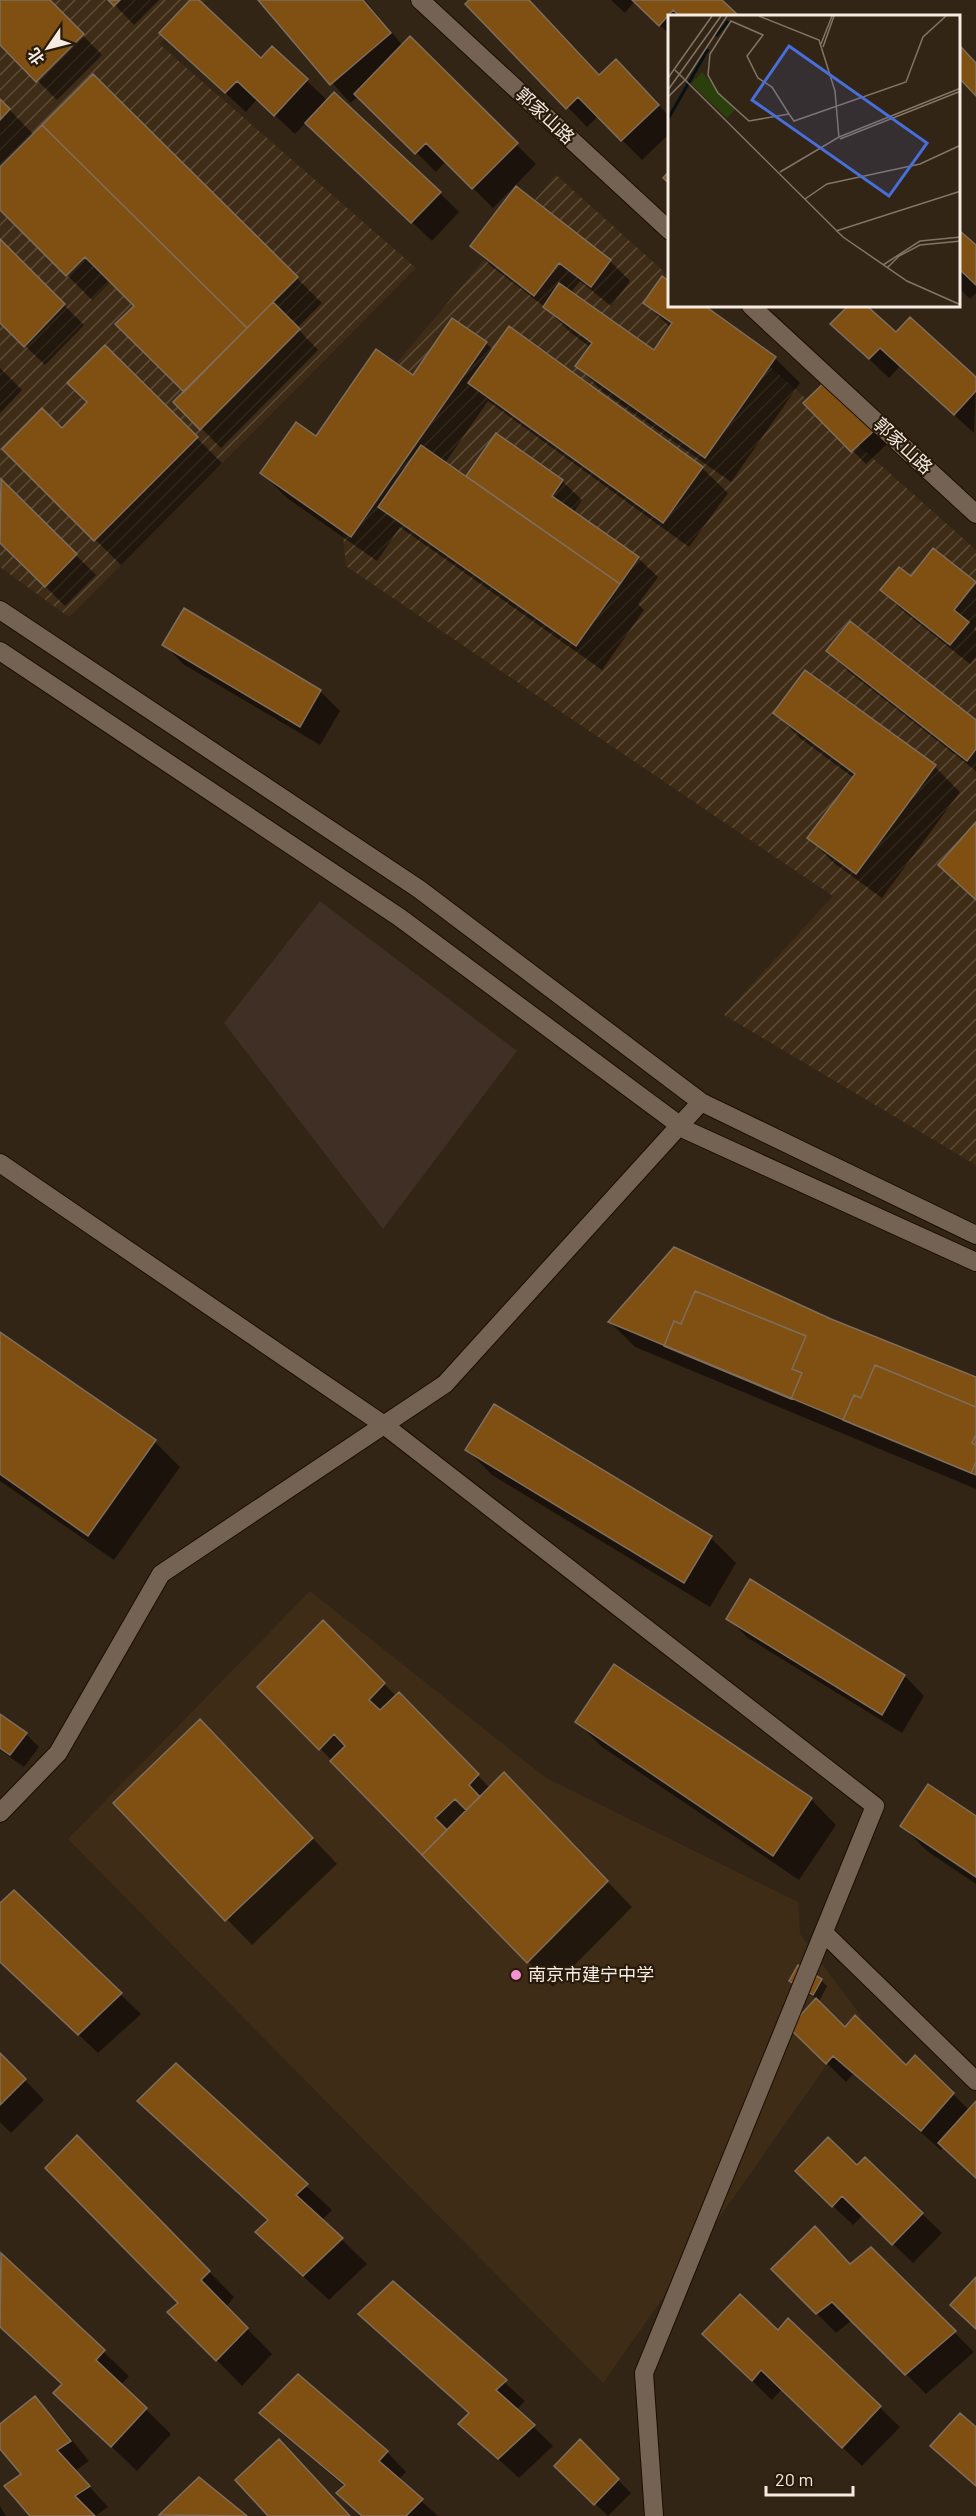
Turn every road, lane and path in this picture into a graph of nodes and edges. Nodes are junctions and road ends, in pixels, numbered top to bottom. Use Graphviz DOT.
graph roads {
  1 [pos="420,0"];
  2 [pos="668,229"];
  3 [pos="753,308"];
  4 [pos="976,514"];
  5 [pos="0,610"];
  6 [pos="0,651"];
  7 [pos="701,1102"];
  8 [pos="0,1163"];
  9 [pos="976,1235"];
  10 [pos="976,1262"];
  11 [pos="384,1425"];
  12 [pos="0,1813"];
  13 [pos="824,1933"];
  14 [pos="976,2081"];
  15 [pos="654,2516"];
  1 -- 2 [label="street, 郭家山路"];
  3 -- 4 [label="street, 郭家山路"];
  5 -- 7 [label="street"];
  6 -- 10 [label="street"];
  7 -- 9 [label="street"];
  7 -- 11 [label="street"];
  8 -- 11 [label="street"];
  11 -- 12 [label="street"];
  11 -- 13 [label="street"];
  13 -- 14 [label="street"];
  13 -- 15 [label="street"];
}
